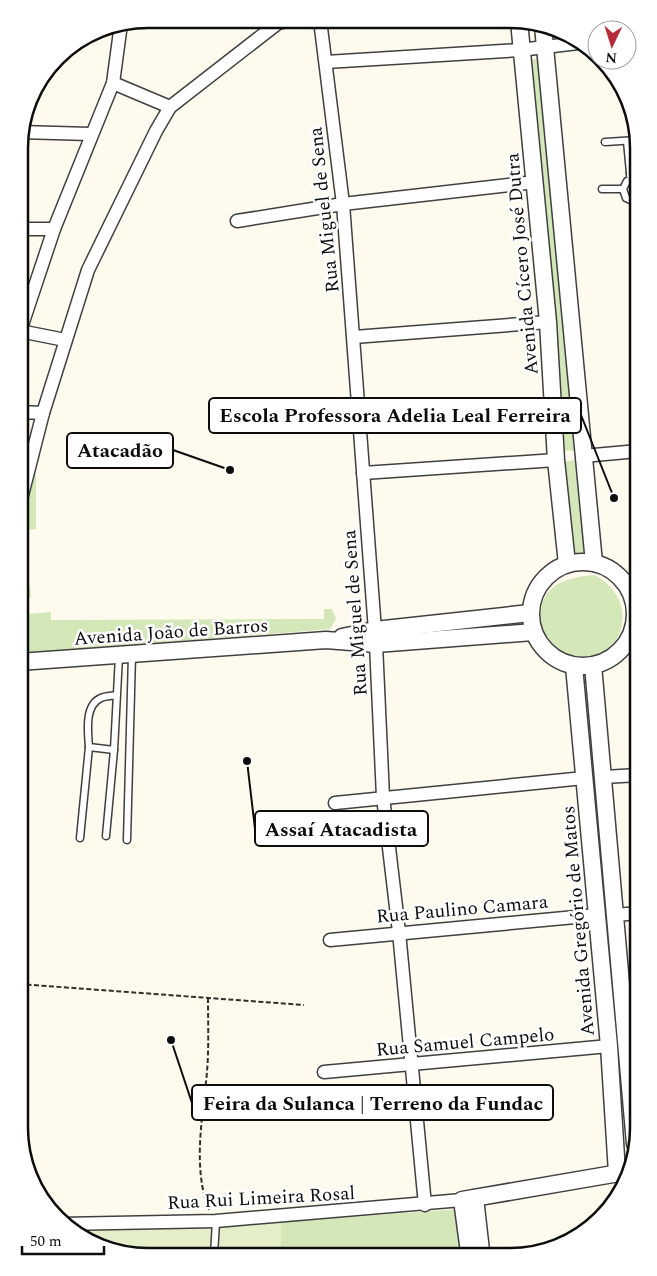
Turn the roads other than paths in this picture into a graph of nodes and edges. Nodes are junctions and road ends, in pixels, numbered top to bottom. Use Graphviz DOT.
graph roads {
  1 [pos="272,28"];
  2 [pos="321,28"];
  3 [pos="519,28"];
  4 [pos="119,31"];
  5 [pos="544,33"];
  6 [pos="569,44"];
  7 [pos="545,47"];
  8 [pos="520,50"];
  9 [pos="326,62"];
  10 [pos="113,83"];
  11 [pos="170,108"];
  12 [pos="29,132"];
  13 [pos="90,134"];
  14 [pos="627,140"];
  15 [pos="605,142"];
  16 [pos="630,176"];
  17 [pos="535,182"];
  18 [pos="602,189"];
  19 [pos="623,189"];
  20 [pos="630,199"];
  21 [pos="343,204"];
  22 [pos="237,221"];
  23 [pos="28,229"];
  24 [pos="54,229"];
  25 [pos="28,307"];
  26 [pos="548,322"];
  27 [pos="28,333"];
  28 [pos="354,337"];
  29 [pos="65,340"];
  30 [pos="574,370"];
  31 [pos="551,372"];
  32 [pos="28,412"];
  33 [pos="43,413"];
  34 [pos="630,452"];
  35 [pos="583,456"];
  36 [pos="556,460"];
  37 [pos="28,470"];
  38 [pos="364,473"];
  39 [pos="594,563"];
  40 [pos="567,564"];
  41 [pos="630,591"];
  42 [pos="530,613"];
  43 [pos="533,632"];
  44 [pos="375,637"];
  45 [pos="630,639"];
  46 [pos="125,654"];
  47 [pos="28,661"];
  48 [pos="593,665"];
  49 [pos="574,666"];
  50 [pos="117,695"];
  51 [pos="89,747"];
  52 [pos="114,750"];
  53 [pos="629,776"];
  54 [pos="604,777"];
  55 [pos="584,778"];
  56 [pos="383,798"];
  57 [pos="334,803"];
  58 [pos="106,836"];
  59 [pos="80,838"];
  60 [pos="127,840"];
  61 [pos="629,914"];
  62 [pos="597,915"];
  63 [pos="616,915"];
  64 [pos="399,932"];
  65 [pos="330,940"];
  66 [pos="629,1015"];
  67 [pos="609,1046"];
  68 [pos="413,1065"];
  69 [pos="324,1072"];
  70 [pos="621,1172"];
  71 [pos="469,1199"];
  72 [pos="425,1205"];
  73 [pos="216,1221"];
  74 [pos="75,1224"];
  75 [pos="214,1248"];
  76 [pos="469,1248"];
  77 [pos="480,1248"];
  1 -- 11 [label="street"];
  2 -- 9 [label="street, Rua Miguel de Sena"];
  3 -- 8 [label="street, Avenida Cícero José Dutra"];
  4 -- 10 [label="street"];
  5 -- 7 [label="street"];
  6 -- 7 [label="street"];
  7 -- 8 [label="street"];
  7 -- 30 [label="street"];
  8 -- 9 [label="street"];
  8 -- 17 [label="street, Avenida Cícero José Dutra"];
  9 -- 21 [label="street, Rua Miguel de Sena"];
  10 -- 11 [label="street"];
  10 -- 13 [label="street"];
  11 -- 29 [label="street"];
  12 -- 13 [label="street"];
  13 -- 24 [label="street"];
  14 -- 15 [label="lane"];
  14 -- 16 [label="lane"];
  16 -- 19 [label="lane"];
  17 -- 21 [label="street"];
  17 -- 26 [label="street, Avenida Cícero José Dutra"];
  18 -- 19 [label="lane"];
  19 -- 20 [label="lane"];
  21 -- 22 [label="street"];
  21 -- 28 [label="street, Rua Miguel de Sena"];
  23 -- 24 [label="street"];
  24 -- 25 [label="street"];
  26 -- 28 [label="street"];
  26 -- 31 [label="street, Avenida Cícero José Dutra"];
  27 -- 29 [label="street"];
  28 -- 38 [label="street, Rua Miguel de Sena"];
  29 -- 33 [label="street"];
  30 -- 31 [label="street"];
  30 -- 35 [label="street"];
  31 -- 36 [label="street, Avenida Cícero José Dutra"];
  32 -- 33 [label="street"];
  33 -- 37 [label="street"];
  34 -- 35 [label="street"];
  35 -- 39 [label="street"];
  36 -- 38 [label="street"];
  36 -- 40 [label="street, Avenida Cícero José Dutra"];
  38 -- 44 [label="street, Rua Miguel de Sena"];
  39 -- 40 [label="street"];
  39 -- 41 [label="street"];
  40 -- 42 [label="street"];
  42 -- 43 [label="street"];
  42 -- 44 [label="street, Avenida João de Barros"];
  43 -- 44 [label="street, Avenida João de Barros"];
  43 -- 49 [label="street"];
  44 -- 46 [label="street, Avenida João de Barros"];
  44 -- 56 [label="street, Rua Miguel de Sena"];
  45 -- 48 [label="street"];
  46 -- 47 [label="street, Avenida João de Barros"];
  46 -- 50 [label="lane"];
  46 -- 60 [label="lane"];
  48 -- 49 [label="street"];
  48 -- 54 [label="street, Avenida Gregório de Matos"];
  49 -- 55 [label="street, Avenida Gregório de Matos"];
  50 -- 51 [label="lane"];
  50 -- 52 [label="lane"];
  51 -- 52 [label="lane"];
  51 -- 59 [label="lane"];
  52 -- 58 [label="lane"];
  53 -- 54 [label="street"];
  54 -- 63 [label="street, Avenida Gregório de Matos"];
  55 -- 56 [label="street"];
  55 -- 62 [label="street, Avenida Gregório de Matos"];
  56 -- 57 [label="street"];
  56 -- 64 [label="street, Rua Miguel de Sena"];
  61 -- 63 [label="street"];
  62 -- 64 [label="street, Rua Paulino Camara"];
  62 -- 67 [label="street, Avenida Gregório de Matos"];
  63 -- 66 [label="street, Avenida Gregório de Matos"];
  64 -- 65 [label="street, Rua Paulino Camara"];
  64 -- 68 [label="street, Rua Miguel de Sena"];
  67 -- 68 [label="street, Rua Samuel Campelo"];
  67 -- 70 [label="street, Avenida Gregório de Matos"];
  68 -- 69 [label="street, Rua Samuel Campelo"];
  68 -- 72 [label="street, Rua Miguel de Sena"];
  70 -- 71 [label="street"];
  71 -- 72 [label="street, Rua Rui Limeira Rosal"];
  71 -- 76 [label="street"];
  71 -- 77 [label="street"];
  72 -- 73 [label="street, Rua Rui Limeira Rosal"];
  73 -- 74 [label="street, Rua Rui Limeira Rosal"];
  73 -- 75 [label="lane"];
}
